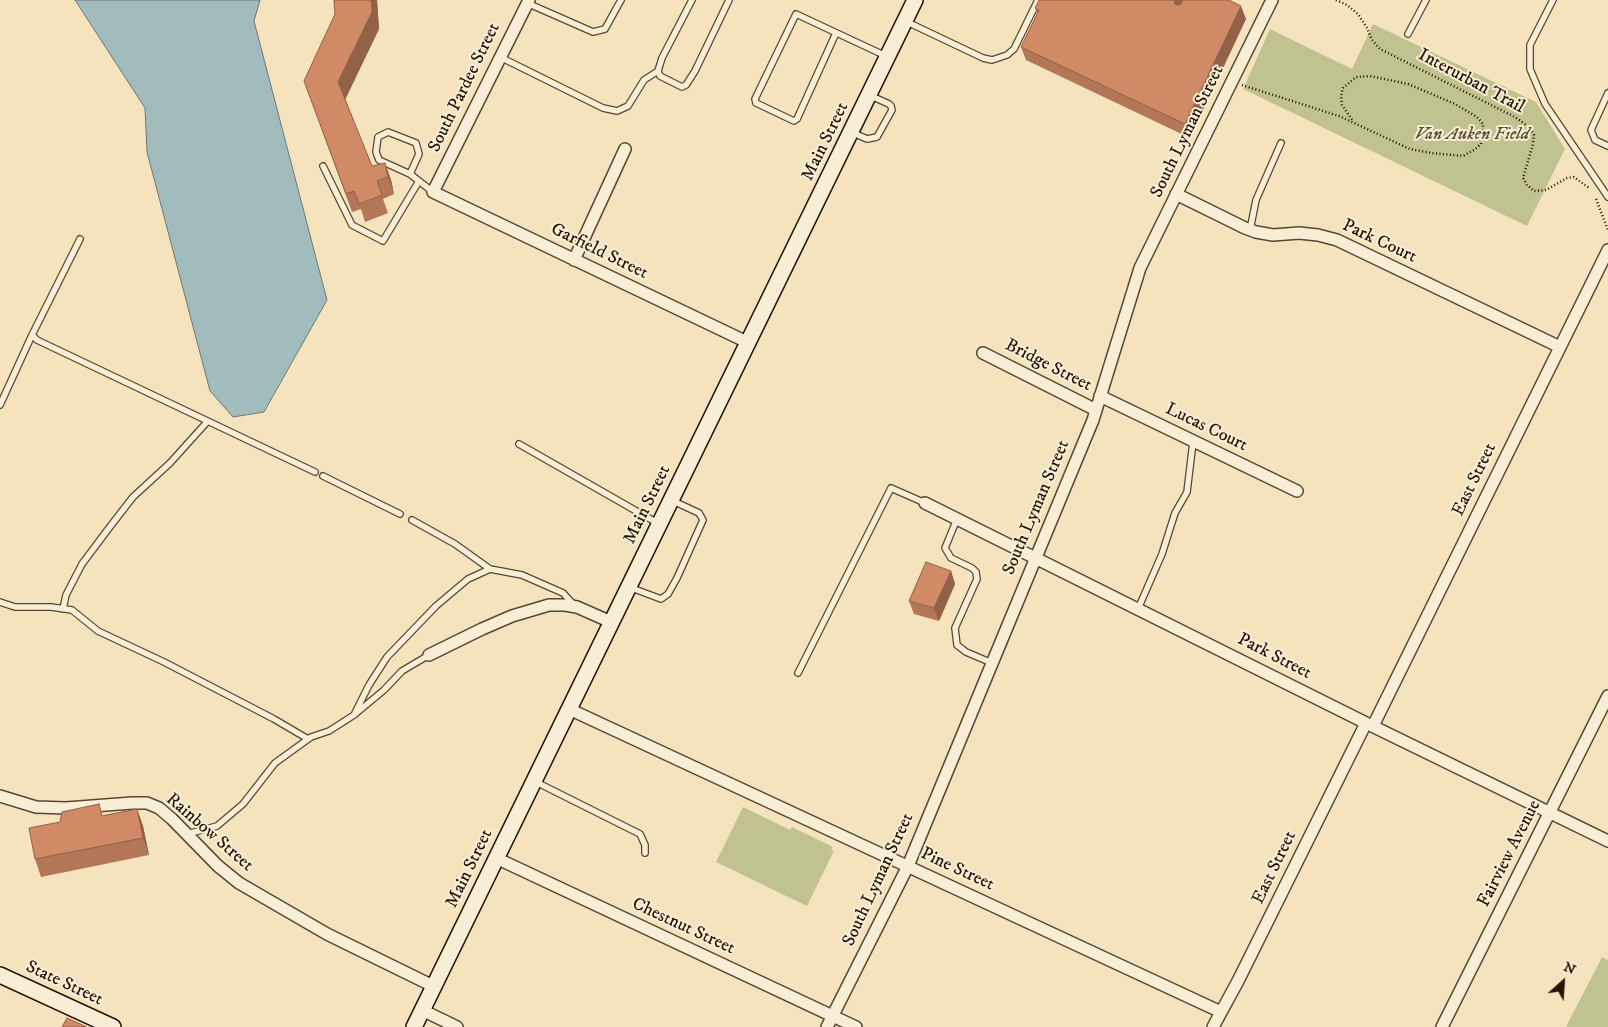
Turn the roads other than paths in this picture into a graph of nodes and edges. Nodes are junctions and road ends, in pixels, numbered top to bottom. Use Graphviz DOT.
graph roads {
  1 [pos="621,0"];
  2 [pos="692,0"];
  3 [pos="729,0"];
  4 [pos="915,0"];
  5 [pos="1038,0"];
  6 [pos="1272,0"];
  7 [pos="1426,0"];
  8 [pos="1553,0"];
  9 [pos="528,1"];
  10 [pos="905,21"];
  11 [pos="836,33"];
  12 [pos="1408,34"];
  13 [pos="888,57"];
  14 [pos="500,58"];
  15 [pos="658,71"];
  16 [pos="1608,93"];
  17 [pos="869,95"];
  18 [pos="851,132"];
  19 [pos="1281,143"];
  20 [pos="1608,146"];
  21 [pos="625,149"];
  22 [pos="323,166"];
  23 [pos="410,174"];
  24 [pos="419,181"];
  25 [pos="433,192"];
  26 [pos="1176,194"];
  27 [pos="1608,197"];
  28 [pos="1250,230"];
  29 [pos="80,239"];
  30 [pos="1608,252"];
  31 [pos="574,260"];
  32 [pos="32,335"];
  33 [pos="749,343"];
  34 [pos="1560,347"];
  35 [pos="984,353"];
  36 [pos="1100,396"];
  37 [pos="0,406"];
  38 [pos="1096,410"];
  39 [pos="207,422"];
  40 [pos="1193,442"];
  41 [pos="519,444"];
  42 [pos="316,472"];
  43 [pos="323,476"];
  44 [pos="1297,491"];
  45 [pos="671,500"];
  46 [pos="925,503"];
  47 [pos="400,514"];
  48 [pos="957,519"];
  49 [pos="412,520"];
  50 [pos="659,524"];
  51 [pos="1035,558"];
  52 [pos="490,569"];
  53 [pos="628,587"];
  54 [pos="0,602"];
  55 [pos="577,608"];
  56 [pos="63,609"];
  57 [pos="1138,609"];
  58 [pos="611,622"];
  59 [pos="429,655"];
  60 [pos="992,663"];
  61 [pos="798,673"];
  62 [pos="1608,696"];
  63 [pos="569,709"];
  64 [pos="354,715"];
  65 [pos="1370,725"];
  66 [pos="308,739"];
  67 [pos="534,781"];
  68 [pos="0,796"];
  69 [pos="1550,812"];
  70 [pos="187,834"];
  71 [pos="1608,841"];
  72 [pos="645,853"];
  73 [pos="496,858"];
  74 [pos="908,866"];
  75 [pos="0,975"];
  76 [pos="433,986"];
  77 [pos="422,1010"];
  78 [pos="1221,1012"];
  79 [pos="830,1022"];
  80 [pos="113,1027"];
  81 [pos="414,1027"];
  82 [pos="457,1027"];
  83 [pos="856,1027"];
  84 [pos="1213,1027"];
  85 [pos="1442,1027"];
  1 -- 9 [label="lane"];
  2 -- 15 [label="lane"];
  3 -- 15 [label="lane"];
  4 -- 10 [label="main road, Main Street"];
  5 -- 10 [label="lane"];
  6 -- 26 [label="street, South Lyman Street"];
  7 -- 12 [label="lane"];
  8 -- 27 [label="lane"];
  9 -- 14 [label="street, South Pardee Street"];
  10 -- 13 [label="main road, Main Street"];
  11 -- 11 [label="lane"];
  11 -- 13 [label="lane"];
  13 -- 17 [label="main road, Main Street"];
  14 -- 15 [label="lane"];
  14 -- 25 [label="street, South Pardee Street"];
  16 -- 20 [label="lane"];
  17 -- 18 [label="main road, Main Street"];
  17 -- 18 [label="lane"];
  18 -- 33 [label="main road, Main Street"];
  19 -- 28 [label="lane"];
  21 -- 31 [label="street"];
  22 -- 24 [label="lane"];
  23 -- 23 [label="lane"];
  23 -- 24 [label="lane"];
  24 -- 25 [label="lane"];
  25 -- 31 [label="street, Garfield Street"];
  26 -- 28 [label="street, Park Court"];
  26 -- 36 [label="street, South Lyman Street"];
  28 -- 34 [label="street, Park Court"];
  29 -- 32 [label="lane"];
  30 -- 34 [label="street, East Street"];
  31 -- 33 [label="street, Garfield Street"];
  32 -- 37 [label="lane"];
  32 -- 39 [label="lane"];
  33 -- 45 [label="main road, Main Street"];
  34 -- 65 [label="street, East Street"];
  35 -- 38 [label="street, Bridge Street"];
  36 -- 38 [label="street, South Lyman Street"];
  36 -- 40 [label="street, Lucas Court"];
  38 -- 51 [label="street, South Lyman Street"];
  39 -- 42 [label="lane"];
  39 -- 56 [label="lane"];
  40 -- 44 [label="street, Lucas Court"];
  40 -- 57 [label="lane"];
  41 -- 50 [label="lane"];
  43 -- 47 [label="lane"];
  45 -- 50 [label="main road, Main Street"];
  45 -- 53 [label="lane"];
  46 -- 48 [label="street, Park Street"];
  46 -- 61 [label="lane"];
  48 -- 51 [label="street, Park Street"];
  48 -- 60 [label="lane"];
  49 -- 52 [label="lane"];
  50 -- 53 [label="main road, Main Street"];
  51 -- 57 [label="street, Park Street"];
  51 -- 60 [label="street, South Lyman Street"];
  52 -- 55 [label="lane"];
  52 -- 64 [label="lane"];
  53 -- 58 [label="main road, Main Street"];
  54 -- 56 [label="lane"];
  55 -- 58 [label="street"];
  55 -- 59 [label="street"];
  56 -- 66 [label="lane"];
  57 -- 65 [label="street, Park Street"];
  58 -- 63 [label="main road, Main Street"];
  59 -- 64 [label="lane"];
  60 -- 74 [label="street, South Lyman Street"];
  62 -- 69 [label="street, Fairview Avenue"];
  63 -- 67 [label="main road, Main Street"];
  63 -- 74 [label="street, Pine Street"];
  64 -- 66 [label="lane"];
  65 -- 69 [label="street, Park Street"];
  65 -- 78 [label="street, East Street"];
  66 -- 70 [label="lane"];
  67 -- 72 [label="lane"];
  67 -- 73 [label="main road, Main Street"];
  68 -- 70 [label="street, Rainbow Street"];
  69 -- 71 [label="street, Park Street"];
  69 -- 85 [label="street, Fairview Avenue"];
  70 -- 76 [label="street, Rainbow Street"];
  73 -- 76 [label="main road, Main Street"];
  73 -- 79 [label="street, Chestnut Street"];
  74 -- 78 [label="street, Pine Street"];
  74 -- 79 [label="street, South Lyman Street"];
  75 -- 80 [label="main road, State Street"];
  76 -- 77 [label="main road, Main Street"];
  77 -- 81 [label="main road, Main Street"];
  77 -- 82 [label="street"];
  78 -- 84 [label="street, East Street"];
  79 -- 83 [label="street, Chestnut Street"];
}
